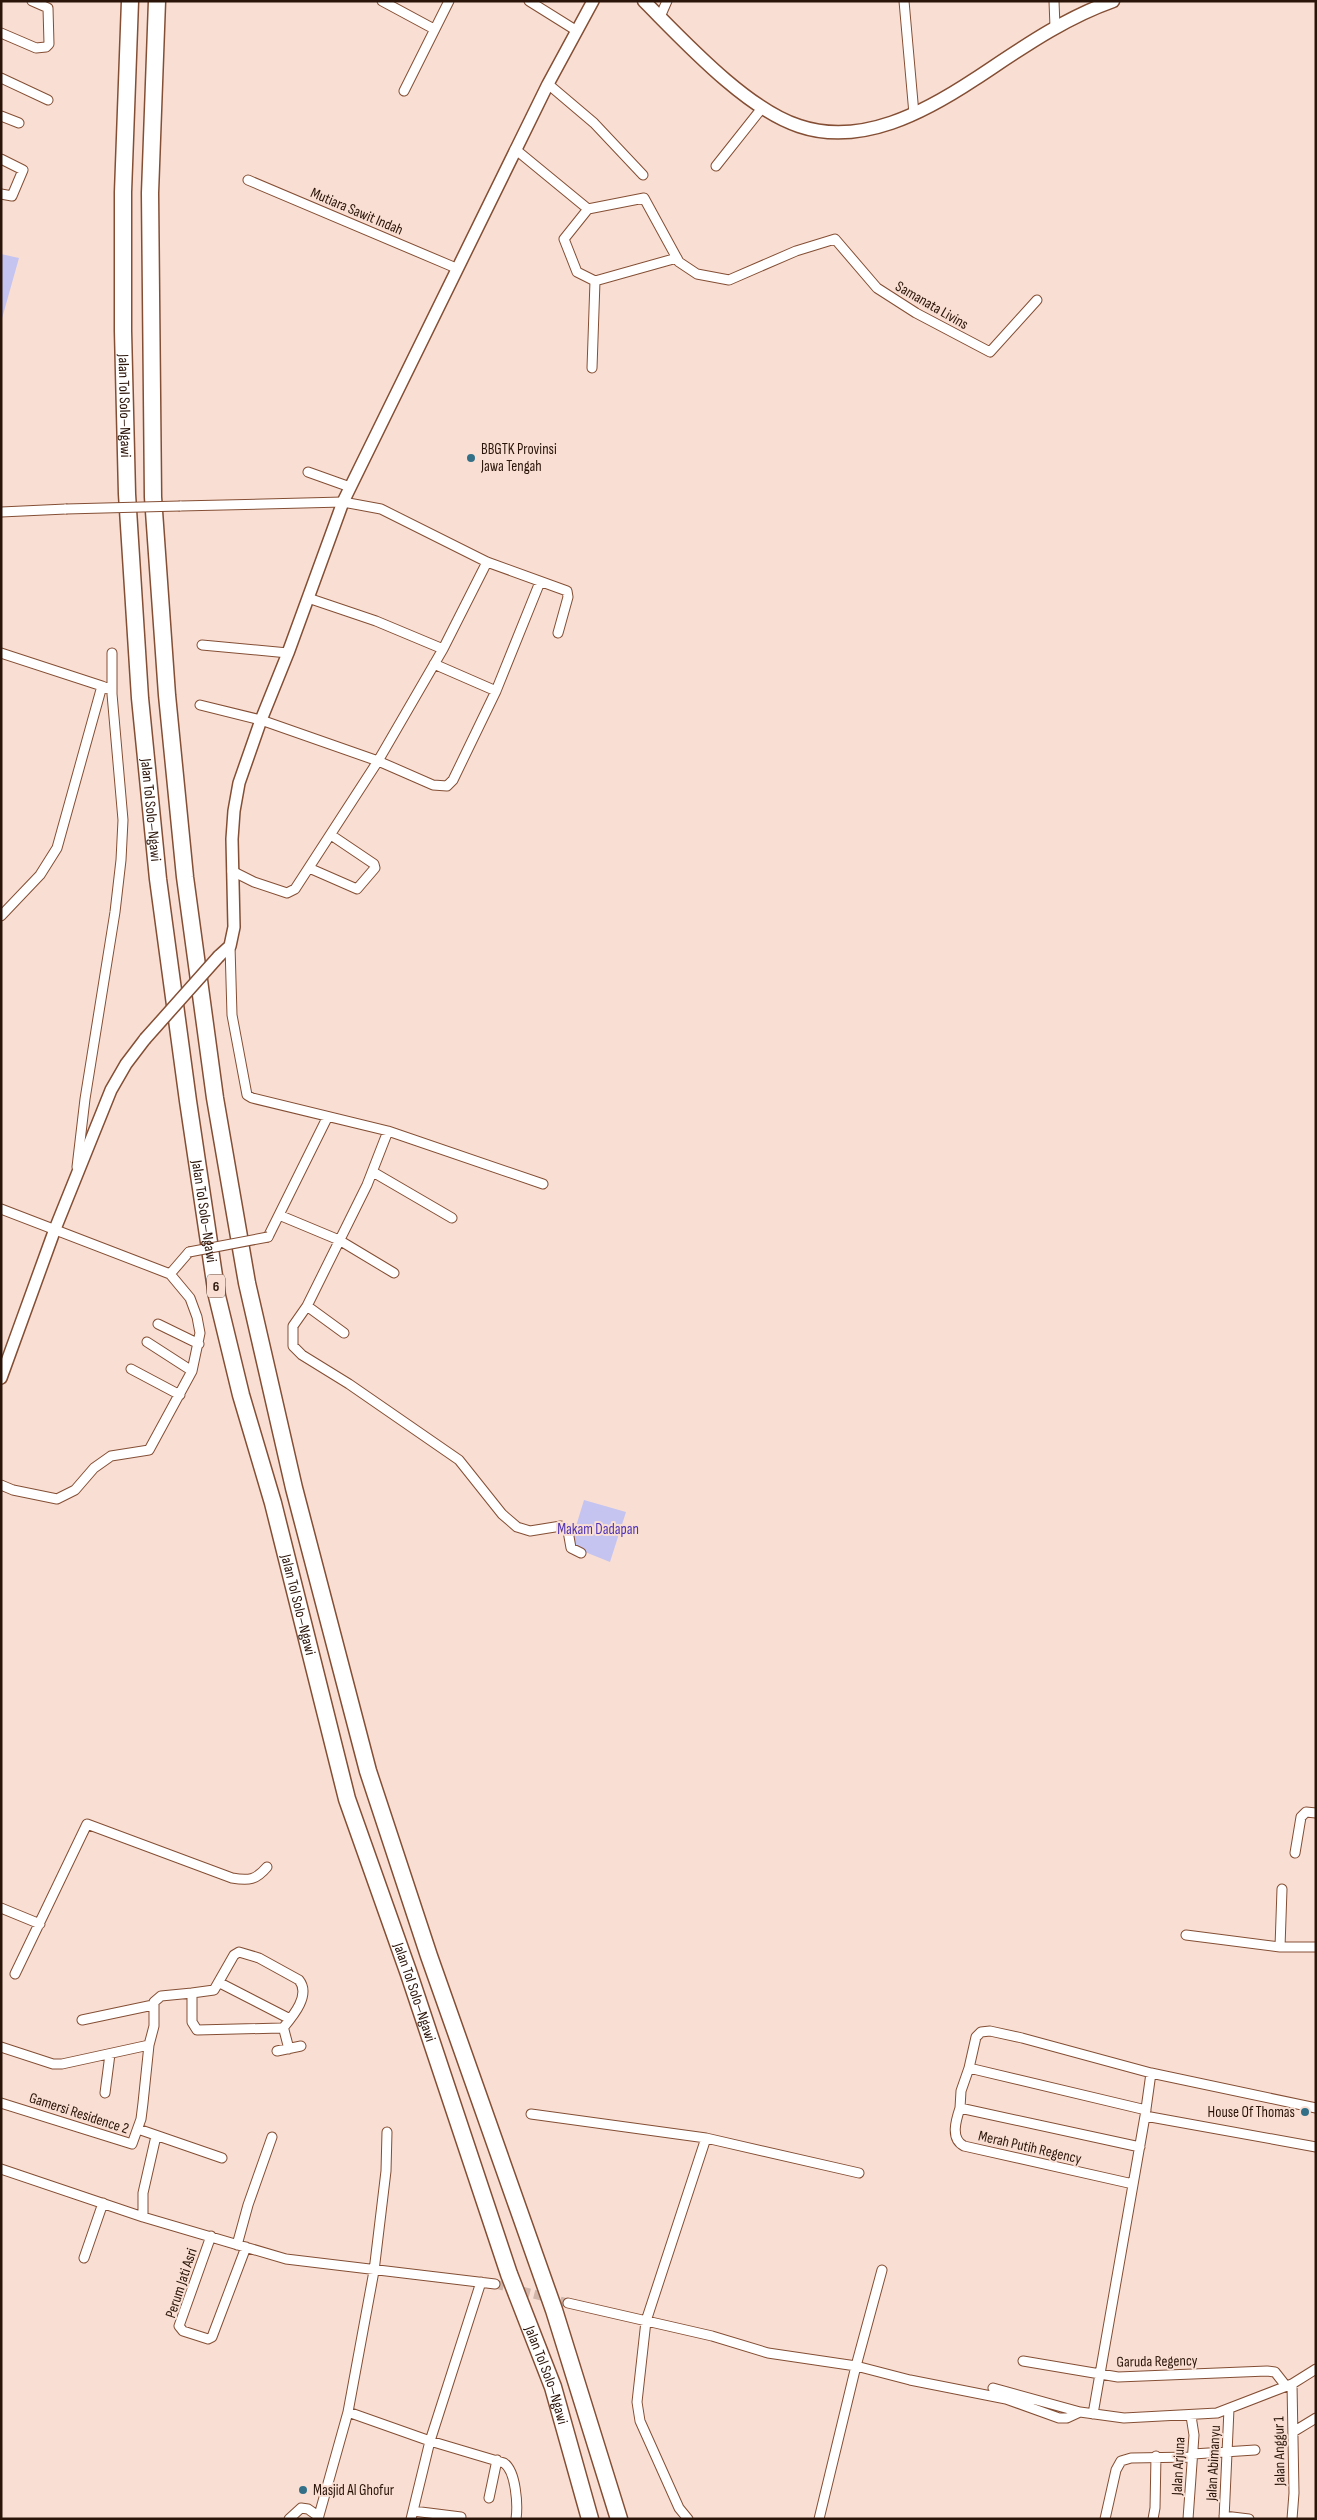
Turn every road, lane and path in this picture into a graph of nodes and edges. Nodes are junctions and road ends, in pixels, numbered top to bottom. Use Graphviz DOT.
graph roads {
  1 [pos="32,1"];
  2 [pos="130,1"];
  3 [pos="157,1"];
  4 [pos="382,1"];
  5 [pos="449,1"];
  6 [pos="529,1"];
  7 [pos="594,1"];
  8 [pos="644,1"];
  9 [pos="667,1"];
  10 [pos="904,1"];
  11 [pos="1054,1"];
  12 [pos="1113,1"];
  13 [pos="660,17"];
  14 [pos="1055,27"];
  15 [pos="434,29"];
  16 [pos="577,31"];
  17 [pos="1,32"];
  18 [pos="1,78"];
  19 [pos="548,84"];
  20 [pos="404,91"];
  21 [pos="48,100"];
  22 [pos="762,108"];
  23 [pos="914,114"];
  24 [pos="1,116"];
  25 [pos="19,123"];
  26 [pos="516,149"];
  27 [pos="1,159"];
  28 [pos="716,166"];
  29 [pos="643,175"];
  30 [pos="248,180"];
  31 [pos="3,194"];
  32 [pos="588,209"];
  33 [pos="677,258"];
  34 [pos="456,268"];
  35 [pos="596,281"];
  36 [pos="1037,300"];
  37 [pos="592,368"];
  38 [pos="308,472"];
  39 [pos="350,487"];
  40 [pos="342,502"];
  41 [pos="1,512"];
  42 [pos="487,562"];
  43 [pos="540,582"];
  44 [pos="308,598"];
  45 [pos="558,633"];
  46 [pos="202,645"];
  47 [pos="443,649"];
  48 [pos="1,653"];
  49 [pos="288,653"];
  50 [pos="112,654"];
  51 [pos="434,664"];
  52 [pos="102,686"];
  53 [pos="112,690"];
  54 [pos="496,691"];
  55 [pos="200,705"];
  56 [pos="260,720"];
  57 [pos="378,761"];
  58 [pos="331,835"];
  59 [pos="309,868"];
  60 [pos="232,871"];
  61 [pos="1,916"];
  62 [pos="230,946"];
  63 [pos="327,1118"];
  64 [pos="388,1131"];
  65 [pos="373,1172"];
  66 [pos="76,1178"];
  67 [pos="543,1184"];
  68 [pos="1,1209"];
  69 [pos="279,1216"];
  70 [pos="452,1218"];
  71 [pos="55,1229"];
  72 [pos="339,1240"];
  73 [pos="394,1273"];
  74 [pos="170,1274"];
  75 [pos="307,1306"];
  76 [pos="158,1324"];
  77 [pos="344,1333"];
  78 [pos="147,1342"];
  79 [pos="199,1344"];
  80 [pos="131,1369"];
  81 [pos="192,1371"];
  82 [pos="1,1378"];
  83 [pos="180,1395"];
  84 [pos="1,1485"];
  85 [pos="580,1553"];
  86 [pos="1316,1813"];
  87 [pos="1295,1853"];
  88 [pos="267,1867"];
  89 [pos="1282,1889"];
  90 [pos="1,1908"];
  91 [pos="40,1924"];
  92 [pos="1186,1936"];
  93 [pos="1280,1947"];
  94 [pos="1316,1948"];
  95 [pos="15,1974"];
  96 [pos="220,1983"];
  97 [pos="192,1993"];
  98 [pos="153,2005"];
  99 [pos="82,2020"];
  100 [pos="290,2020"];
  101 [pos="283,2028"];
  102 [pos="149,2045"];
  103 [pos="301,2046"];
  104 [pos="1,2047"];
  105 [pos="289,2048"];
  106 [pos="278,2051"];
  107 [pos="110,2054"];
  108 [pos="969,2068"];
  109 [pos="1151,2073"];
  110 [pos="105,2093"];
  111 [pos="1,2103"];
  112 [pos="960,2108"];
  113 [pos="1316,2108"];
  114 [pos="1146,2113"];
  115 [pos="531,2114"];
  116 [pos="138,2129"];
  117 [pos="388,2132"];
  118 [pos="156,2136"];
  119 [pos="272,2137"];
  120 [pos="706,2138"];
  121 [pos="1316,2146"];
  122 [pos="1140,2147"];
  123 [pos="222,2158"];
  124 [pos="1,2169"];
  125 [pos="859,2173"];
  126 [pos="1133,2184"];
  127 [pos="103,2203"];
  128 [pos="143,2217"];
  129 [pos="211,2236"];
  130 [pos="241,2246"];
  131 [pos="84,2258"];
  132 [pos="882,2270"];
  133 [pos="374,2271"];
  134 [pos="481,2282"];
  135 [pos="495,2284"];
  136 [pos="568,2303"];
  137 [pos="646,2321"];
  138 [pos="1024,2361"];
  139 [pos="856,2366"];
  140 [pos="1316,2369"];
  141 [pos="1099,2374"];
  142 [pos="1289,2385"];
  143 [pos="993,2388"];
  144 [pos="1229,2409"];
  145 [pos="348,2412"];
  146 [pos="1080,2412"];
  147 [pos="1093,2414"];
  148 [pos="1191,2416"];
  149 [pos="1316,2418"];
  150 [pos="1293,2432"];
  151 [pos="430,2441"];
  152 [pos="1255,2450"];
  153 [pos="1227,2453"];
  154 [pos="1156,2456"];
  155 [pos="1193,2456"];
  156 [pos="497,2460"];
  157 [pos="488,2498"];
  158 [pos="412,2515"];
  159 [pos="461,2517"];
  160 [pos="1224,2517"];
  161 [pos="318,2518"];
  162 [pos="289,2519"];
  163 [pos="516,2519"];
  164 [pos="590,2519"];
  165 [pos="620,2519"];
  166 [pos="688,2519"];
  167 [pos="820,2519"];
  168 [pos="1105,2519"];
  169 [pos="1153,2519"];
  170 [pos="1188,2519"];
  171 [pos="1249,2519"];
  172 [pos="1292,2519"];
  1 -- 17 [label="street"];
  2 -- 164 [label="highway, Jalan Tol Solo–Ngawi / 6"];
  3 -- 165 [label="highway, Jalan Tol Solo–Ngawi / 6"];
  4 -- 15 [label="street"];
  5 -- 15 [label="street"];
  6 -- 16 [label="street"];
  7 -- 16 [label="street"];
  8 -- 13 [label="main road"];
  9 -- 13 [label="street"];
  10 -- 23 [label="street"];
  11 -- 14 [label="street"];
  12 -- 14 [label="main road"];
  13 -- 22 [label="main road"];
  14 -- 23 [label="main road"];
  15 -- 20 [label="street"];
  16 -- 19 [label="street"];
  18 -- 21 [label="street"];
  19 -- 26 [label="street"];
  19 -- 29 [label="street"];
  22 -- 23 [label="main road"];
  22 -- 28 [label="street"];
  24 -- 25 [label="street"];
  26 -- 32 [label="street"];
  26 -- 34 [label="street"];
  27 -- 31 [label="street"];
  30 -- 34 [label="street, Mutiara Sawit Indah"];
  32 -- 33 [label="street, Samanata Livins"];
  32 -- 35 [label="street"];
  33 -- 35 [label="street"];
  33 -- 36 [label="street, Samanata Livins"];
  34 -- 39 [label="street"];
  35 -- 37 [label="street"];
  38 -- 39 [label="street"];
  39 -- 40 [label="street"];
  40 -- 41 [label="street, bridge"];
  40 -- 42 [label="street"];
  40 -- 44 [label="street"];
  42 -- 43 [label="street"];
  42 -- 47 [label="street"];
  43 -- 45 [label="street"];
  43 -- 54 [label="street"];
  44 -- 47 [label="street"];
  44 -- 49 [label="street"];
  46 -- 49 [label="street"];
  47 -- 51 [label="street"];
  48 -- 52 [label="street"];
  49 -- 56 [label="street"];
  50 -- 53 [label="street"];
  51 -- 54 [label="street"];
  51 -- 57 [label="street"];
  52 -- 53 [label="street"];
  52 -- 61 [label="street"];
  53 -- 66 [label="street"];
  54 -- 57 [label="street"];
  55 -- 56 [label="street"];
  56 -- 57 [label="street"];
  56 -- 60 [label="street"];
  57 -- 58 [label="street"];
  58 -- 59 [label="street"];
  58 -- 59 [label="street"];
  59 -- 60 [label="street"];
  60 -- 62 [label="street"];
  62 -- 63 [label="street"];
  62 -- 66 [label="street, bridge"];
  63 -- 64 [label="street"];
  63 -- 69 [label="street"];
  64 -- 65 [label="street"];
  64 -- 67 [label="street"];
  65 -- 70 [label="street"];
  65 -- 72 [label="street"];
  66 -- 71 [label="street"];
  68 -- 71 [label="street"];
  69 -- 72 [label="street"];
  69 -- 74 [label="street, bridge"];
  71 -- 74 [label="street"];
  71 -- 82 [label="street"];
  72 -- 73 [label="street"];
  72 -- 75 [label="street"];
  74 -- 79 [label="street"];
  75 -- 77 [label="street"];
  75 -- 85 [label="street"];
  76 -- 79 [label="street"];
  78 -- 81 [label="street"];
  79 -- 81 [label="street"];
  80 -- 83 [label="street"];
  81 -- 83 [label="street"];
  83 -- 84 [label="street"];
  86 -- 87 [label="street"];
  88 -- 91 [label="street"];
  89 -- 93 [label="street"];
  90 -- 91 [label="street"];
  91 -- 95 [label="street"];
  92 -- 93 [label="street"];
  93 -- 94 [label="street"];
  96 -- 97 [label="street"];
  96 -- 100 [label="street"];
  96 -- 100 [label="street"];
  97 -- 98 [label="street"];
  97 -- 101 [label="street"];
  98 -- 99 [label="street"];
  98 -- 102 [label="street, Gamersi Residence 2"];
  100 -- 101 [label="street"];
  101 -- 105 [label="street"];
  102 -- 107 [label="street"];
  102 -- 116 [label="street, Gamersi Residence 2"];
  103 -- 105 [label="street"];
  104 -- 107 [label="street"];
  105 -- 106 [label="street"];
  107 -- 110 [label="street, Gamersi Residence 2"];
  108 -- 109 [label="street, Merah Putih Regency"];
  108 -- 112 [label="street, Merah Putih Regency"];
  108 -- 114 [label="street"];
  109 -- 113 [label="street, Merah Putih Regency"];
  109 -- 114 [label="street"];
  111 -- 116 [label="street, Gamersi Residence 2"];
  112 -- 122 [label="street, Merah Putih Regency"];
  112 -- 126 [label="street, Merah Putih Regency"];
  114 -- 121 [label="street"];
  114 -- 122 [label="street"];
  115 -- 120 [label="street"];
  116 -- 118 [label="street, Gamersi Residence 2"];
  117 -- 133 [label="street"];
  118 -- 123 [label="street, Gamersi Residence 2"];
  118 -- 128 [label="street"];
  119 -- 130 [label="street"];
  120 -- 125 [label="street"];
  120 -- 137 [label="street"];
  122 -- 126 [label="street"];
  124 -- 127 [label="street"];
  126 -- 141 [label="street"];
  127 -- 128 [label="street"];
  127 -- 131 [label="street"];
  128 -- 129 [label="street"];
  129 -- 130 [label="street"];
  129 -- 130 [label="street, Perum Jati Asri"];
  130 -- 133 [label="street"];
  132 -- 139 [label="street"];
  133 -- 134 [label="street"];
  133 -- 145 [label="street"];
  134 -- 135 [label="street"];
  134 -- 151 [label="street"];
  136 -- 137 [label="street"];
  137 -- 139 [label="street"];
  137 -- 166 [label="street"];
  138 -- 141 [label="street, Garuda Regency"];
  139 -- 146 [label="street"];
  139 -- 167 [label="street"];
  140 -- 142 [label="street"];
  141 -- 142 [label="street, Garuda Regency"];
  141 -- 147 [label="street"];
  142 -- 144 [label="street"];
  142 -- 150 [label="street, Jalan Anggur 1"];
  143 -- 146 [label="street"];
  144 -- 148 [label="street"];
  144 -- 153 [label="street, Jalan Abimanyu"];
  145 -- 151 [label="street"];
  145 -- 161 [label="street"];
  146 -- 147 [label="street"];
  147 -- 148 [label="street"];
  148 -- 155 [label="street, Jalan Arjuna"];
  149 -- 150 [label="street"];
  150 -- 172 [label="street, Jalan Anggur 1"];
  151 -- 156 [label="street"];
  151 -- 158 [label="street"];
  152 -- 153 [label="street"];
  153 -- 155 [label="street"];
  153 -- 160 [label="street, Jalan Abimanyu"];
  154 -- 155 [label="street"];
  154 -- 168 [label="street"];
  154 -- 169 [label="street"];
  155 -- 170 [label="street, Jalan Arjuna"];
  156 -- 157 [label="street"];
  156 -- 163 [label="street"];
  158 -- 159 [label="street"];
  160 -- 171 [label="street"];
  161 -- 162 [label="street"];
}
